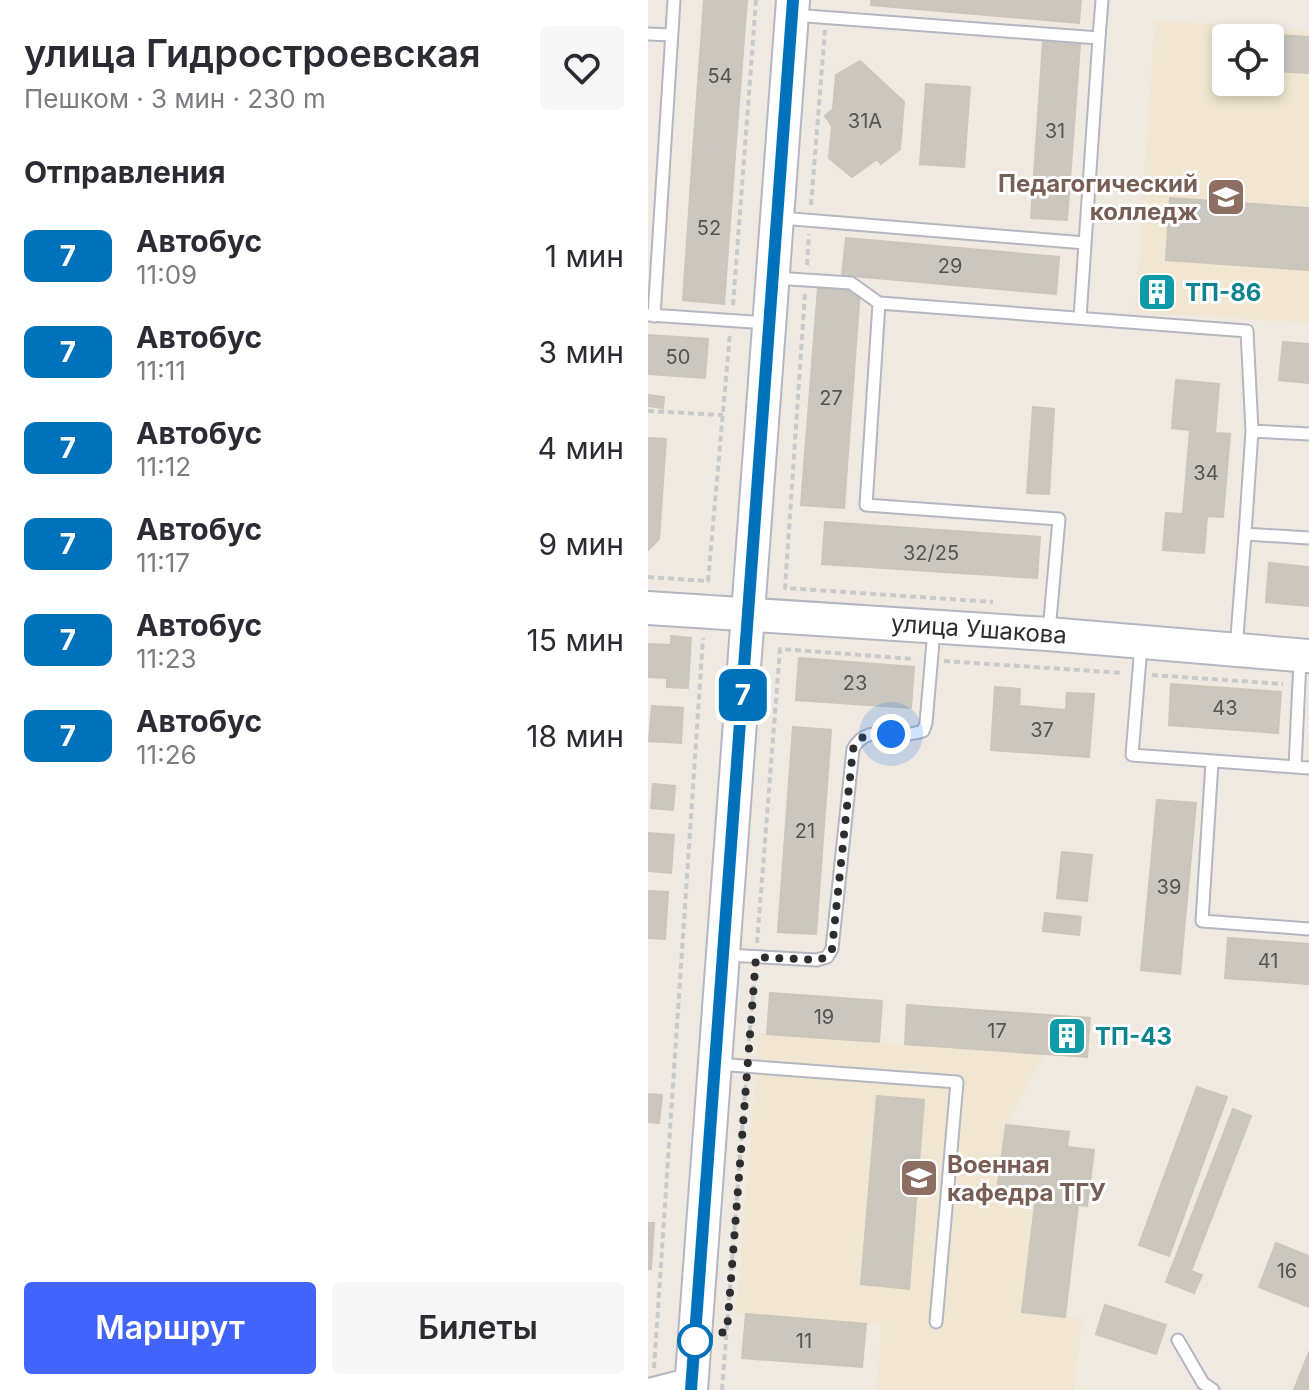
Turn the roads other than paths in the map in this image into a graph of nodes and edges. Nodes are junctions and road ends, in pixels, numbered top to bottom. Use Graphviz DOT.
graph roads {
  1 [pos="674,0"];
  2 [pos="1102,0"];
  3 [pos="792,7"];
  4 [pos="648,34"];
  5 [pos="671,35"];
  6 [pos="1099,38"];
  7 [pos="777,218"];
  8 [pos="1085,243"];
  9 [pos="772,277"];
  10 [pos="879,303"];
  11 [pos="651,316"];
  12 [pos="1080,318"];
  13 [pos="769,323"];
  14 [pos="1252,431"];
  15 [pos="1309,434"];
  16 [pos="1245,534"];
  17 [pos="1309,538"];
  18 [pos="648,608"];
  19 [pos="749,613"];
  20 [pos="935,626"];
  21 [pos="1048,634"];
  22 [pos="1141,641"];
  23 [pos="1236,649"];
  24 [pos="1302,665"];
  25 [pos="1212,762"];
  26 [pos="1295,767"];
  27 [pos="1309,768"];
  28 [pos="1309,929"];
  29 [pos="723,955"];
  30 [pos="715,1064"];
  31 [pos="936,1322"];
  32 [pos="1178,1340"];
  33 [pos="702,1386"];
  34 [pos="652,1389"];
  35 [pos="1213,1390"];
  1 -- 5 [label="lane"];
  2 -- 6 [label="lane"];
  3 -- 6 [label="lane"];
  3 -- 7 [label="main road"];
  4 -- 5 [label="lane"];
  5 -- 11 [label="lane"];
  6 -- 8 [label="lane"];
  7 -- 8 [label="lane"];
  7 -- 9 [label="main road"];
  8 -- 12 [label="lane"];
  9 -- 10 [label="lane"];
  9 -- 13 [label="main road"];
  10 -- 12 [label="lane"];
  10 -- 21 [label="lane"];
  11 -- 13 [label="lane"];
  12 -- 14 [label="lane"];
  13 -- 19 [label="main road"];
  14 -- 15 [label="lane"];
  14 -- 16 [label="lane"];
  16 -- 17 [label="lane"];
  16 -- 23 [label="lane"];
  18 -- 19 [label="main road, улица Ушакова"];
  19 -- 20 [label="main road, улица Ушакова"];
  19 -- 29 [label="main road"];
  20 -- 21 [label="main road, улица Ушакова"];
  20 -- 29 [label="lane"];
  21 -- 22 [label="main road, улица Ушакова"];
  22 -- 23 [label="main road, улица Ушакова"];
  22 -- 25 [label="lane"];
  23 -- 24 [label="main road, улица Ушакова"];
  24 -- 26 [label="lane"];
  25 -- 26 [label="lane"];
  25 -- 28 [label="lane"];
  26 -- 27 [label="lane"];
  29 -- 30 [label="main road"];
  30 -- 31 [label="lane"];
  30 -- 33 [label="main road"];
  32 -- 35 [label="lane"];
  33 -- 34 [label="street"];
}
